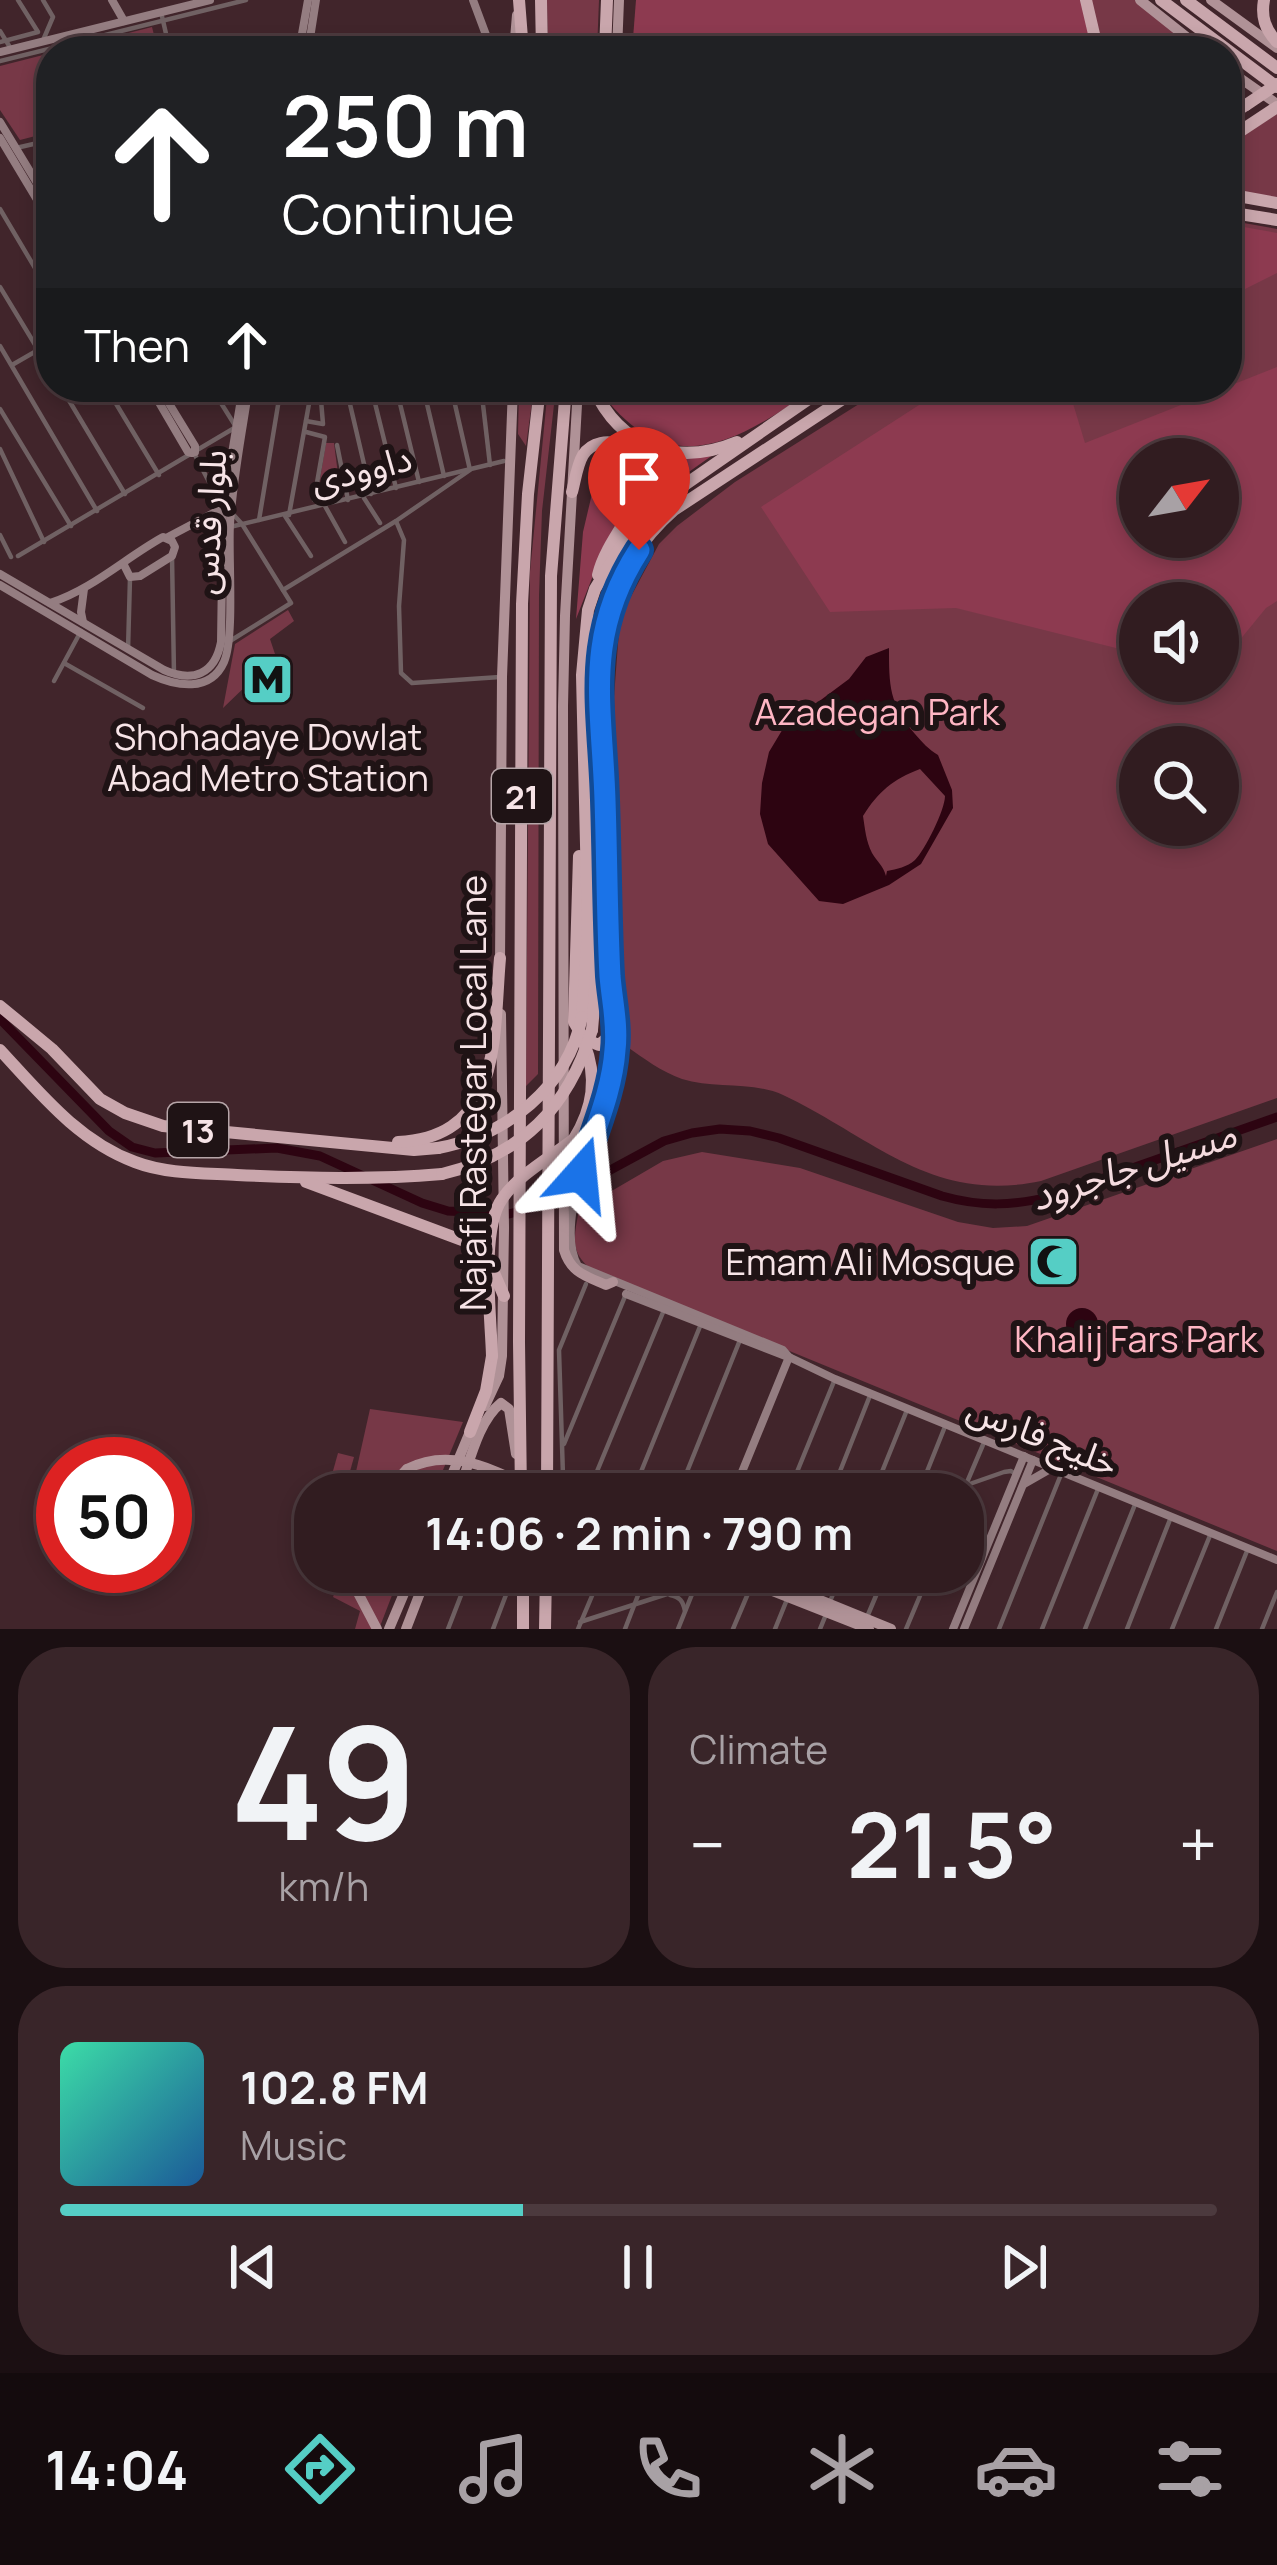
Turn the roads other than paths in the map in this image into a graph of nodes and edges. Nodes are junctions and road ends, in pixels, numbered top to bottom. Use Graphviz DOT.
graph roads {
  1 [pos="18,0"];
  2 [pos="43,0"];
  3 [pos="112,0"];
  4 [pos="209,0"];
  5 [pos="246,0"];
  6 [pos="312,0"];
  7 [pos="473,0"];
  8 [pos="519,0"];
  9 [pos="541,0"];
  10 [pos="607,0"];
  11 [pos="619,0"];
  12 [pos="1086,0"];
  13 [pos="1140,0"];
  14 [pos="1161,0"];
  15 [pos="1186,0"];
  16 [pos="1211,0"];
  17 [pos="1264,0"];
  18 [pos="173,4"];
  19 [pos="162,16"];
  20 [pos="124,21"];
  21 [pos="0,31"];
  22 [pos="45,36"];
  23 [pos="63,36"];
  24 [pos="90,36"];
  25 [pos="167,36"];
  26 [pos="306,36"];
  27 [pos="486,36"];
  28 [pos="518,36"];
  29 [pos="542,36"];
  30 [pos="606,36"];
  31 [pos="618,36"];
  32 [pos="1094,36"];
  33 [pos="1185,36"];
  34 [pos="1210,36"];
  35 [pos="1234,36"];
  36 [pos="36,42"];
  37 [pos="1242,42"];
  38 [pos="6,44"];
  39 [pos="1277,45"];
  40 [pos="36,51"];
  41 [pos="0,52"];
  42 [pos="1242,59"];
  43 [pos="0,61"];
  44 [pos="1277,68"];
  45 [pos="1242,80"];
  46 [pos="1277,85"];
  47 [pos="1277,105"];
  48 [pos="1242,108"];
  49 [pos="0,122"];
  50 [pos="1242,130"];
  51 [pos="0,138"];
  52 [pos="36,143"];
  53 [pos="16,148"];
  54 [pos="36,177"];
  55 [pos="30,178"];
  56 [pos="36,186"];
  57 [pos="36,191"];
  58 [pos="1242,197"];
  59 [pos="1277,203"];
  60 [pos="0,209"];
  61 [pos="1242,214"];
  62 [pos="1277,220"];
  63 [pos="36,270"];
  64 [pos="0,287"];
  65 [pos="0,346"];
  66 [pos="36,347"];
  67 [pos="36,351"];
  68 [pos="12,366"];
  69 [pos="70,402"];
  70 [pos="115,402"];
  71 [pos="159,402"];
  72 [pos="168,402"];
  73 [pos="221,402"];
  74 [pos="242,402"];
  75 [pos="244,402"];
  76 [pos="278,402"];
  77 [pos="312,402"];
  78 [pos="319,402"];
  79 [pos="349,402"];
  80 [pos="375,402"];
  81 [pos="400,402"];
  82 [pos="427,402"];
  83 [pos="454,402"];
  84 [pos="483,402"];
  85 [pos="513,402"];
  86 [pos="538,402"];
  87 [pos="565,402"];
  88 [pos="577,402"];
  89 [pos="601,402"];
  90 [pos="804,402"];
  91 [pos="838,402"];
  92 [pos="0,409"];
  93 [pos="306,421"];
  94 [pos="236,428"];
  95 [pos="304,432"];
  96 [pos="755,436"];
  97 [pos="337,445"];
  98 [pos="0,449"];
  99 [pos="194,452"];
  100 [pos="504,461"];
  101 [pos="490,465"];
  102 [pos="470,470"];
  103 [pos="159,475"];
  104 [pos="444,476"];
  105 [pos="419,482"];
  106 [pos="395,488"];
  107 [pos="572,492"];
  108 [pos="125,494"];
  109 [pos="367,495"];
  110 [pos="314,500"];
  111 [pos="348,500"];
  112 [pos="325,506"];
  113 [pos="227,510"];
  114 [pos="97,511"];
  115 [pos="287,515"];
  116 [pos="259,520"];
  117 [pos="396,521"];
  118 [pos="380,523"];
  119 [pos="242,524"];
  120 [pos="71,526"];
  121 [pos="230,527"];
  122 [pos="0,535"];
  123 [pos="168,537"];
  124 [pos="44,542"];
  125 [pos="346,542"];
  126 [pos="172,556"];
  127 [pos="311,556"];
  128 [pos="124,565"];
  129 [pos="0,574"];
  130 [pos="130,577"];
  131 [pos="0,585"];
  132 [pos="85,586"];
  133 [pos="596,589"];
  134 [pos="284,590"];
  135 [pos="50,603"];
  136 [pos="82,627"];
  137 [pos="225,642"];
  138 [pos="128,650"];
  139 [pos="222,657"];
  140 [pos="64,663"];
  141 [pos="174,675"];
  142 [pos="502,677"];
  143 [pos="54,681"];
  144 [pos="142,708"];
  145 [pos="600,722"];
  146 [pos="584,813"];
  147 [pos="500,958"];
  148 [pos="610,980"];
  149 [pos="0,1006"];
  150 [pos="586,1033"];
  151 [pos="0,1050"];
  152 [pos="363,1144"];
  153 [pos="293,1178"];
  154 [pos="613,1282"];
  155 [pos="586,1285"];
  156 [pos="626,1294"];
  157 [pos="504,1296"];
  158 [pos="664,1310"];
  159 [pos="701,1324"];
  160 [pos="740,1340"];
  161 [pos="789,1357"];
  162 [pos="835,1378"];
  163 [pos="871,1393"];
  164 [pos="908,1408"];
  165 [pos="946,1424"];
  166 [pos="470,1432"];
  167 [pos="985,1440"];
  168 [pos="562,1448"];
  169 [pos="465,1458"];
  170 [pos="1029,1458"];
  171 [pos="520,1470"];
  172 [pos="1057,1470"];
  173 [pos="403,1473"];
  174 [pos="456,1473"];
  175 [pos="462,1473"];
  176 [pos="493,1473"];
  177 [pos="520,1473"];
  178 [pos="547,1473"];
  179 [pos="563,1473"];
  180 [pos="596,1473"];
  181 [pos="641,1473"];
  182 [pos="686,1473"];
  183 [pos="742,1473"];
  184 [pos="797,1473"];
  185 [pos="839,1473"];
  186 [pos="882,1473"];
  187 [pos="926,1473"];
  188 [pos="971,1473"];
  189 [pos="1016,1475"];
  190 [pos="984,1479"];
  191 [pos="1023,1485"];
  192 [pos="1099,1487"];
  193 [pos="1136,1502"];
  194 [pos="1171,1516"];
  195 [pos="1211,1533"];
  196 [pos="1248,1548"];
  197 [pos="1277,1560"];
  198 [pos="1277,1592"];
  199 [pos="358,1593"];
  200 [pos="359,1593"];
  201 [pos="405,1593"];
  202 [pos="421,1593"];
  203 [pos="462,1593"];
  204 [pos="510,1593"];
  205 [pos="520,1593"];
  206 [pos="546,1593"];
  207 [pos="593,1593"];
  208 [pos="639,1593"];
  209 [pos="671,1593"];
  210 [pos="674,1593"];
  211 [pos="693,1593"];
  212 [pos="747,1593"];
  213 [pos="790,1593"];
  214 [pos="834,1593"];
  215 [pos="878,1593"];
  216 [pos="921,1593"];
  217 [pos="668,1595"];
  218 [pos="403,1597"];
  219 [pos="634,1606"];
  220 [pos="828,1608"];
  221 [pos="685,1611"];
  222 [pos="392,1624"];
  223 [pos="579,1626"];
  224 [pos="865,1626"];
  225 [pos="410,1628"];
  226 [pos="377,1629"];
  227 [pos="448,1629"];
  228 [pos="493,1629"];
  229 [pos="524,1629"];
  230 [pos="545,1629"];
  231 [pos="626,1629"];
  232 [pos="678,1629"];
  233 [pos="733,1629"];
  234 [pos="775,1629"];
  235 [pos="820,1629"];
  236 [pos="891,1629"];
  237 [pos="906,1629"];
  238 [pos="953,1629"];
  239 [pos="964,1629"];
  240 [pos="999,1629"];
  241 [pos="1042,1629"];
  242 [pos="1085,1629"];
  243 [pos="1127,1629"];
  244 [pos="1172,1629"];
  245 [pos="1216,1629"];
  246 [pos="1262,1629"];
  1 -- 38 [label="street"];
  2 -- 22 [label="street"];
  3 -- 20 [label="main road"];
  4 -- 18 [label="main road"];
  5 -- 19 [label="street"];
  6 -- 26 [label="main road"];
  7 -- 27 [label="main road"];
  8 -- 28 [label="highway"];
  9 -- 29 [label="highway"];
  10 -- 30 [label="highway"];
  11 -- 31 [label="main road"];
  12 -- 32 [label="highway"];
  13 -- 33 [label="main road"];
  14 -- 34 [label="highway"];
  15 -- 35 [label="highway"];
  16 -- 39 [label="main road"];
  17 -- 39 [label="highway"];
  18 -- 19 [label="main road"];
  19 -- 20 [label="main road"];
  19 -- 24 [label="street"];
  19 -- 25 [label="street"];
  20 -- 23 [label="main road"];
  21 -- 38 [label="street"];
  36 -- 38 [label="main road"];
  37 -- 44 [label="highway"];
  38 -- 41 [label="main road"];
  40 -- 43 [label="street"];
  42 -- 46 [label="highway"];
  45 -- 47 [label="main road"];
  46 -- 48 [label="highway, bridge"];
  47 -- 50 [label="highway"];
  49 -- 53 [label="main road"];
  51 -- 55 [label="main road"];
  52 -- 53 [label="street"];
  53 -- 55 [label="main road"];
  54 -- 55 [label="street"];
  55 -- 56 [label="main road"];
  55 -- 57 [label="main road"];
  58 -- 59 [label="highway"];
  60 -- 63 [label="street"];
  61 -- 62 [label="highway"];
  64 -- 66 [label="street"];
  65 -- 68 [label="street"];
  67 -- 68 [label="street"];
  68 -- 114 [label="street"];
  69 -- 108 [label="street"];
  70 -- 103 [label="street"];
  71 -- 99 [label="main road"];
  72 -- 99 [label="main road"];
  73 -- 94 [label="street"];
  74 -- 94 [label="main road, بلوار قدس"];
  75 -- 113 [label="main road, بلوار قدس"];
  76 -- 116 [label="street"];
  77 -- 93 [label="street"];
  78 -- 93 [label="street"];
  79 -- 109 [label="street"];
  80 -- 106 [label="street"];
  81 -- 105 [label="street"];
  82 -- 104 [label="street"];
  83 -- 102 [label="street"];
  84 -- 101 [label="street"];
  85 -- 142 [label="main road, Najafi Rastegar Local Lane"];
  86 -- 171 [label="highway, 21"];
  87 -- 178 [label="highway, 21"];
  88 -- 107 [label="main road"];
  89 -- 96 [label="highway"];
  90 -- 96 [label="highway, 13"];
  91 -- 145 [label="highway, 13"];
  92 -- 120 [label="street"];
  93 -- 95 [label="street"];
  94 -- 99 [label="street"];
  94 -- 113 [label="main road, بلوار قدس"];
  95 -- 110 [label="street"];
  95 -- 115 [label="street"];
  96 -- 133 [label="highway, 13"];
  97 -- 111 [label="street"];
  98 -- 124 [label="street"];
  99 -- 103 [label="street"];
  99 -- 113 [label="street"];
  100 -- 101 [label="street, داوودی"];
  101 -- 102 [label="street, داوودی"];
  102 -- 104 [label="street, داوودی"];
  102 -- 117 [label="street"];
  103 -- 108 [label="street"];
  104 -- 105 [label="street, داوودی"];
  105 -- 106 [label="street, داوودی"];
  106 -- 109 [label="street, داوودی"];
  107 -- 133 [label="highway"];
  107 -- 154 [label="main road"];
  108 -- 114 [label="street"];
  109 -- 111 [label="street, داوودی"];
  109 -- 118 [label="street"];
  111 -- 112 [label="street, داوودی"];
  112 -- 115 [label="street, داوودی"];
  112 -- 125 [label="street"];
  113 -- 119 [label="street"];
  113 -- 121 [label="main road, بلوار قدس"];
  113 -- 123 [label="main road"];
  113 -- 137 [label="main road, بلوار قدس"];
  114 -- 120 [label="street"];
  115 -- 116 [label="street, داوودی"];
  115 -- 127 [label="street"];
  116 -- 119 [label="street, داوودی"];
  117 -- 134 [label="street"];
  117 -- 142 [label="street"];
  119 -- 121 [label="street, داوودی"];
  119 -- 134 [label="street"];
  120 -- 124 [label="street"];
  121 -- 137 [label="main road, بلوار قدس"];
  122 -- 124 [label="street"];
  123 -- 126 [label="main road"];
  123 -- 128 [label="main road"];
  126 -- 130 [label="main road"];
  126 -- 141 [label="street"];
  128 -- 130 [label="main road"];
  128 -- 132 [label="main road"];
  129 -- 135 [label="main road"];
  130 -- 138 [label="street"];
  131 -- 136 [label="main road"];
  132 -- 135 [label="main road"];
  132 -- 136 [label="main road"];
  133 -- 146 [label="highway, 13"];
  134 -- 137 [label="street"];
  135 -- 136 [label="main road"];
  136 -- 138 [label="main road"];
  136 -- 139 [label="main road"];
  136 -- 140 [label="street"];
  137 -- 139 [label="main road, بلوار قدس"];
  138 -- 141 [label="main road"];
  139 -- 141 [label="main road"];
  140 -- 143 [label="street"];
  140 -- 144 [label="street"];
  142 -- 147 [label="main road, Najafi Rastegar Local Lane"];
  145 -- 148 [label="highway"];
  145 -- 150 [label="highway, 13"];
  146 -- 150 [label="highway"];
  146 -- 152 [label="highway, 13, bridge"];
  147 -- 152 [label="highway"];
  147 -- 157 [label="main road, Najafi Rastegar Local Lane"];
  148 -- 150 [label="highway"];
  148 -- 154 [label="main road, خلیج فارس"];
  149 -- 152 [label="highway, 13"];
  150 -- 153 [label="highway, 13, bridge"];
  150 -- 166 [label="highway, bridge"];
  151 -- 153 [label="highway, 13"];
  153 -- 157 [label="highway"];
  154 -- 161 [label="main road, خلیج فارس"];
  155 -- 168 [label="street"];
  156 -- 158 [label="main road, خلیج فارس"];
  156 -- 168 [label="street"];
  157 -- 166 [label="main road, Najafi Rastegar Local Lane"];
  158 -- 159 [label="main road, خلیج فارس"];
  158 -- 180 [label="street"];
  159 -- 160 [label="main road, خلیج فارس"];
  159 -- 181 [label="street"];
  160 -- 161 [label="main road, خلیج فارس"];
  160 -- 182 [label="street"];
  161 -- 162 [label="main road, خلیج فارس"];
  161 -- 183 [label="main road"];
  162 -- 163 [label="main road, خلیج فارس"];
  162 -- 184 [label="street"];
  163 -- 164 [label="main road, خلیج فارس"];
  163 -- 185 [label="street"];
  164 -- 165 [label="main road, خلیج فارس"];
  164 -- 186 [label="street"];
  165 -- 167 [label="main road, خلیج فارس"];
  165 -- 187 [label="street"];
  166 -- 169 [label="main road, Najafi Rastegar Local Lane"];
  167 -- 170 [label="main road, خلیج فارس"];
  167 -- 188 [label="street"];
  168 -- 179 [label="street"];
  169 -- 171 [label="main road"];
  169 -- 174 [label="main road"];
  169 -- 175 [label="main road"];
  170 -- 172 [label="main road, خلیج فارس"];
  170 -- 189 [label="main road"];
  170 -- 191 [label="main road"];
  171 -- 177 [label="highway, 21"];
  172 -- 191 [label="main road"];
  172 -- 192 [label="main road, خلیج فارس"];
  172 -- 240 [label="street"];
  173 -- 176 [label="main road, bridge"];
  189 -- 190 [label="street"];
  189 -- 238 [label="main road"];
  191 -- 239 [label="main road"];
  192 -- 193 [label="main road, خلیج فارس"];
  192 -- 241 [label="street"];
  193 -- 194 [label="main road, خلیج فارس"];
  193 -- 242 [label="street"];
  194 -- 195 [label="main road, خلیج فارس"];
  194 -- 243 [label="street"];
  195 -- 196 [label="main road, خلیج فارس"];
  195 -- 244 [label="street"];
  196 -- 197 [label="main road, خلیج فارس"];
  196 -- 245 [label="street"];
  198 -- 246 [label="street"];
  199 -- 226 [label="main road"];
  200 -- 218 [label="main road"];
  201 -- 218 [label="main road"];
  202 -- 225 [label="main road"];
  203 -- 227 [label="street"];
  204 -- 228 [label="street"];
  205 -- 229 [label="highway"];
  206 -- 230 [label="highway"];
  207 -- 223 [label="street"];
  208 -- 219 [label="street"];
  209 -- 217 [label="street"];
  210 -- 217 [label="street"];
  211 -- 221 [label="street"];
  212 -- 233 [label="street"];
  213 -- 220 [label="main road"];
  213 -- 234 [label="street"];
  214 -- 220 [label="street"];
  215 -- 224 [label="street"];
  216 -- 237 [label="street"];
  217 -- 219 [label="street"];
  217 -- 221 [label="street"];
  218 -- 222 [label="main road"];
  219 -- 223 [label="street"];
  219 -- 231 [label="street"];
  220 -- 224 [label="main road"];
  220 -- 235 [label="street"];
  221 -- 232 [label="street"];
  222 -- 225 [label="main road"];
  224 -- 236 [label="main road"];
}
